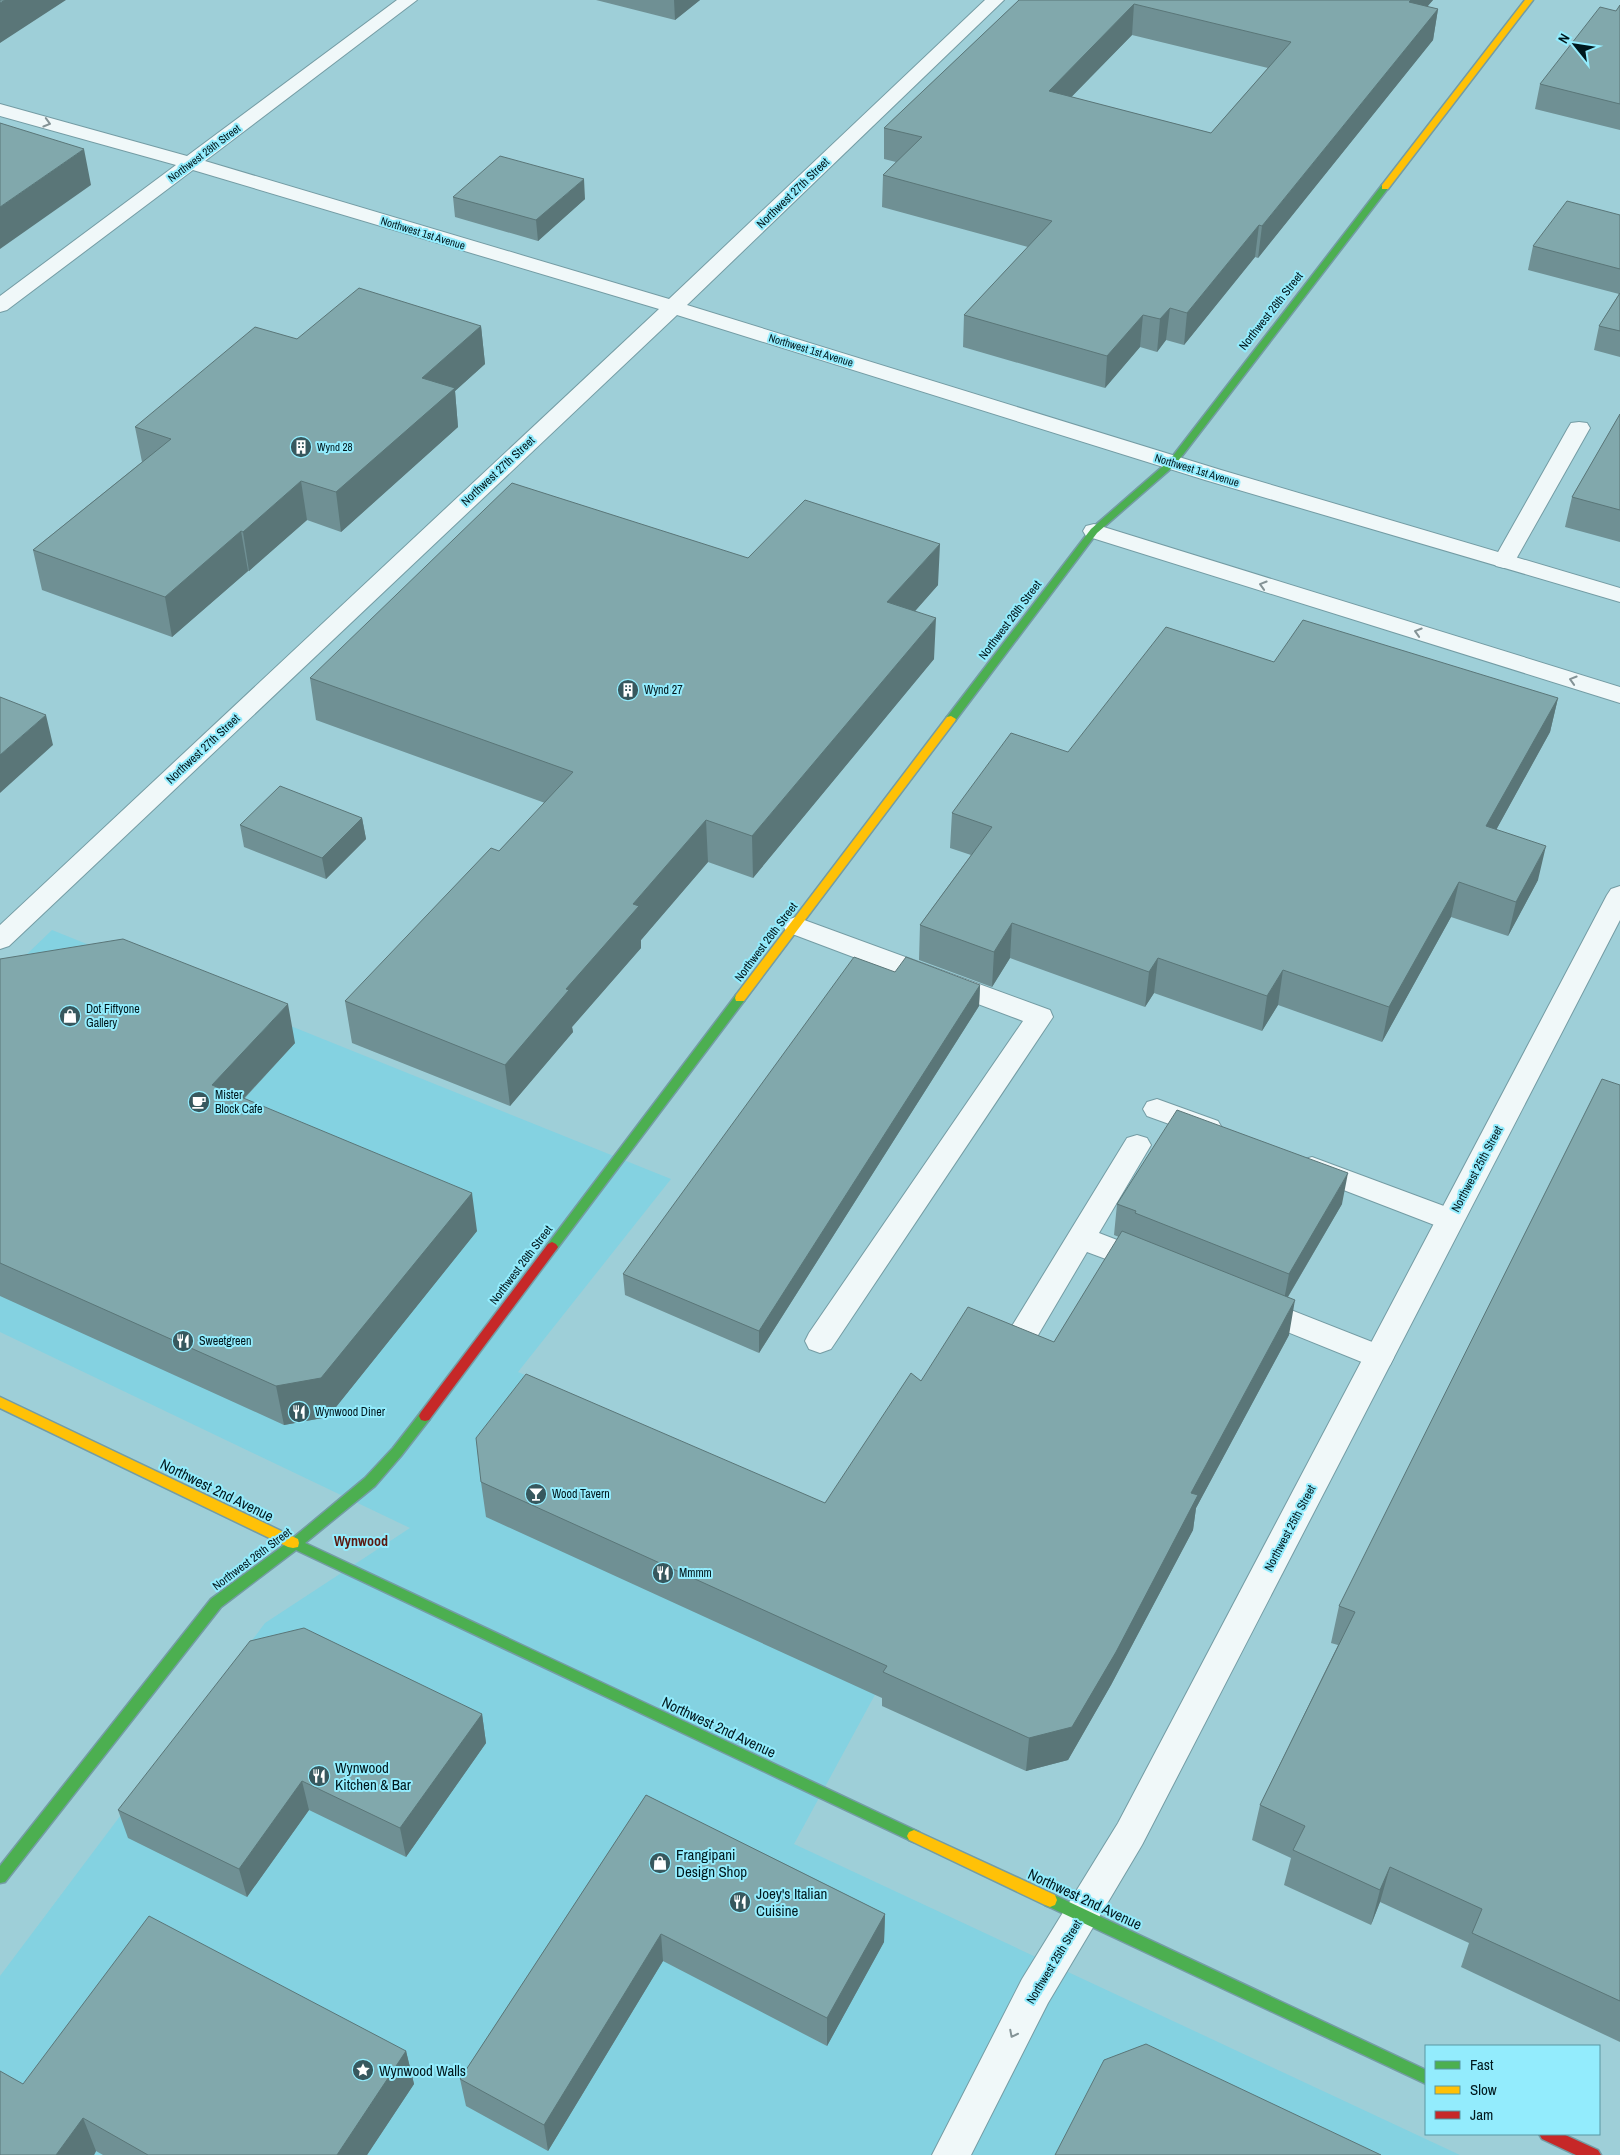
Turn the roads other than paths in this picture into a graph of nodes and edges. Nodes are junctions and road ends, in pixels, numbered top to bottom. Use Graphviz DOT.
graph roads {
  1 [pos="408,0"];
  2 [pos="995,0"];
  3 [pos="1529,0"];
  4 [pos="0,110"];
  5 [pos="190,163"];
  6 [pos="0,306"];
  7 [pos="673,307"];
  8 [pos="1579,428"];
  9 [pos="1172,463"];
  10 [pos="1094,531"];
  11 [pos="1504,561"];
  12 [pos="1620,595"];
  13 [pos="1620,694"];
  14 [pos="1620,895"];
  15 [pos="796,926"];
  16 [pos="0,940"];
  17 [pos="1157,1109"];
  18 [pos="1229,1136"];
  19 [pos="1137,1145"];
  20 [pos="1291,1160"];
  21 [pos="1450,1220"];
  22 [pos="1082,1238"];
  23 [pos="1170,1273"];
  24 [pos="1232,1298"];
  25 [pos="1022,1334"];
  26 [pos="820,1341"];
  27 [pos="1379,1357"];
  28 [pos="0,1402"];
  29 [pos="295,1544"];
  30 [pos="0,1877"];
  31 [pos="1082,1915"];
  32 [pos="1425,2077"];
  33 [pos="1549,2135"];
  34 [pos="951,2155"];
  35 [pos="1592,2155"];
  1 -- 5 [label="street, Northwest 28th Street"];
  2 -- 7 [label="street, Northwest 27th Street"];
  3 -- 9 [label="street, Northwest 26th Street"];
  4 -- 5 [label="street, Northwest 1st Avenue, one-way"];
  5 -- 6 [label="street, Northwest 28th Street"];
  5 -- 7 [label="street, Northwest 1st Avenue"];
  7 -- 9 [label="street, Northwest 1st Avenue"];
  7 -- 16 [label="street, Northwest 27th Street"];
  8 -- 11 [label="street"];
  9 -- 10 [label="street, Northwest 26th Street"];
  9 -- 11 [label="street, Northwest 1st Avenue"];
  13 -- 10 [label="street, one-way"];
  10 -- 15 [label="street, Northwest 26th Street"];
  11 -- 12 [label="street, Northwest 1st Avenue"];
  14 -- 21 [label="street, Northwest 25th Street"];
  15 -- 26 [label="street"];
  15 -- 29 [label="street, Northwest 26th Street"];
  17 -- 18 [label="street"];
  19 -- 22 [label="street"];
  20 -- 21 [label="street"];
  21 -- 27 [label="street, Northwest 25th Street"];
  22 -- 23 [label="street"];
  22 -- 25 [label="street"];
  24 -- 27 [label="street"];
  27 -- 31 [label="street, Northwest 25th Street"];
  28 -- 29 [label="street, Northwest 2nd Avenue"];
  29 -- 30 [label="street, Northwest 26th Street"];
  29 -- 31 [label="street, Northwest 2nd Avenue"];
  31 -- 32 [label="street, Northwest 2nd Avenue"];
  31 -- 34 [label="street, Northwest 25th Street, one-way"];
  33 -- 35 [label="street"];
}
